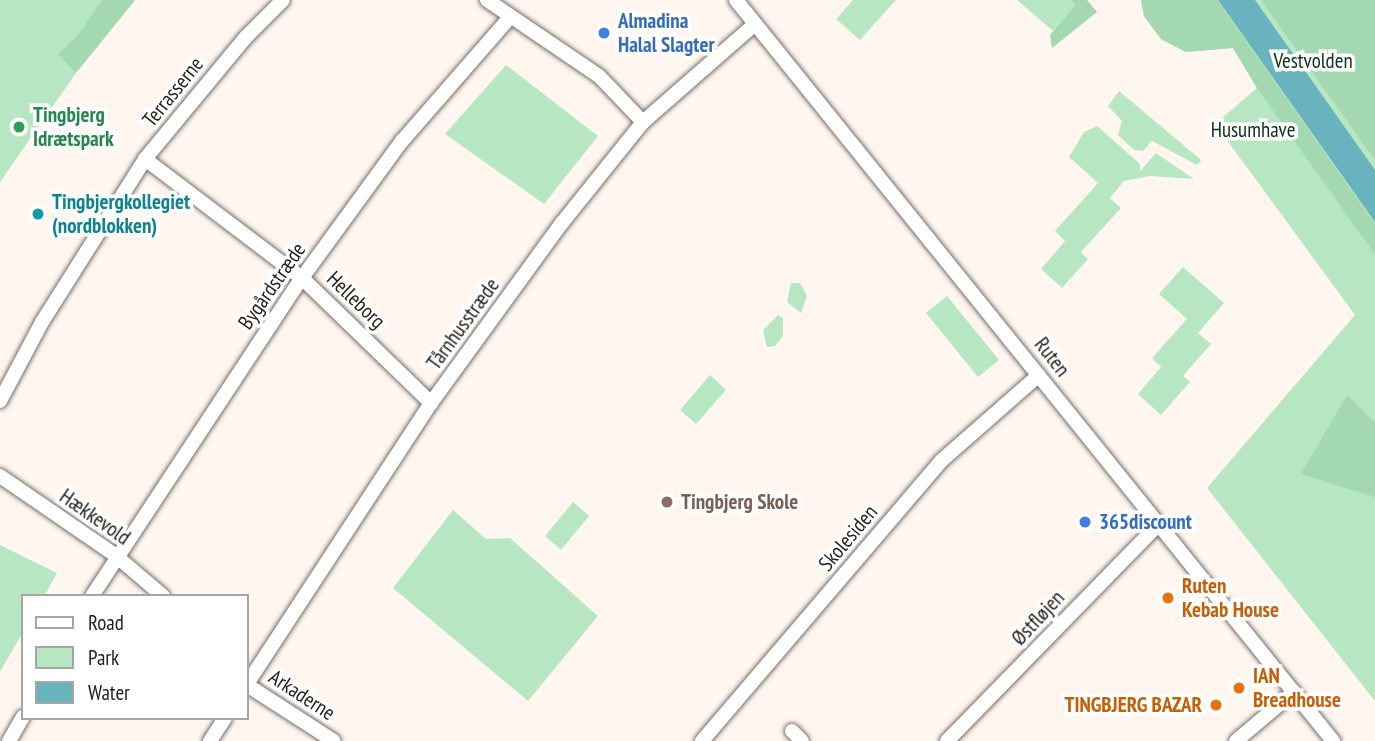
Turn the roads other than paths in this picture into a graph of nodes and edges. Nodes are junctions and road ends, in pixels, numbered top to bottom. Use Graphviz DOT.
graph roads {
  1 [pos="283,0"];
  2 [pos="486,0"];
  3 [pos="736,0"];
  4 [pos="510,17"];
  5 [pos="755,24"];
  6 [pos="643,122"];
  7 [pos="145,159"];
  8 [pos="302,278"];
  9 [pos="1039,375"];
  10 [pos="0,401"];
  11 [pos="431,402"];
  12 [pos="0,477"];
  13 [pos="1159,524"];
  14 [pos="115,555"];
  15 [pos="93,594"];
  16 [pos="161,594"];
  17 [pos="248,677"];
  18 [pos="1294,692"];
  19 [pos="21,720"];
  20 [pos="224,720"];
  21 [pos="9,741"];
  22 [pos="210,741"];
  23 [pos="334,741"];
  24 [pos="702,741"];
  25 [pos="947,741"];
  26 [pos="1236,741"];
  27 [pos="1333,741"];
  1 -- 7 [label="street, Terrasserne"];
  2 -- 4 [label="street"];
  3 -- 5 [label="street, Ruten"];
  4 -- 6 [label="street"];
  4 -- 8 [label="street, Bygårdstræde"];
  5 -- 6 [label="street, Tårnhusstræde"];
  5 -- 9 [label="street, Ruten"];
  6 -- 11 [label="street, Tårnhusstræde"];
  7 -- 8 [label="street, Helleborg"];
  7 -- 10 [label="street, Terrasserne"];
  8 -- 11 [label="street, Helleborg"];
  8 -- 14 [label="street, Bygårdstræde"];
  9 -- 13 [label="street, Ruten"];
  9 -- 24 [label="street, Skolesiden"];
  11 -- 17 [label="street, Tårnhusstræde"];
  12 -- 14 [label="street, Hækkevold"];
  13 -- 18 [label="street, Ruten"];
  13 -- 25 [label="street, Østfløjen"];
  14 -- 15 [label="street, Bygårdstræde"];
  14 -- 16 [label="street, Hækkevold"];
  17 -- 23 [label="street, Arkaderne"];
  18 -- 26 [label="street"];
  18 -- 27 [label="street, Ruten"];
  19 -- 21 [label="street"];
  20 -- 22 [label="street"];
}
